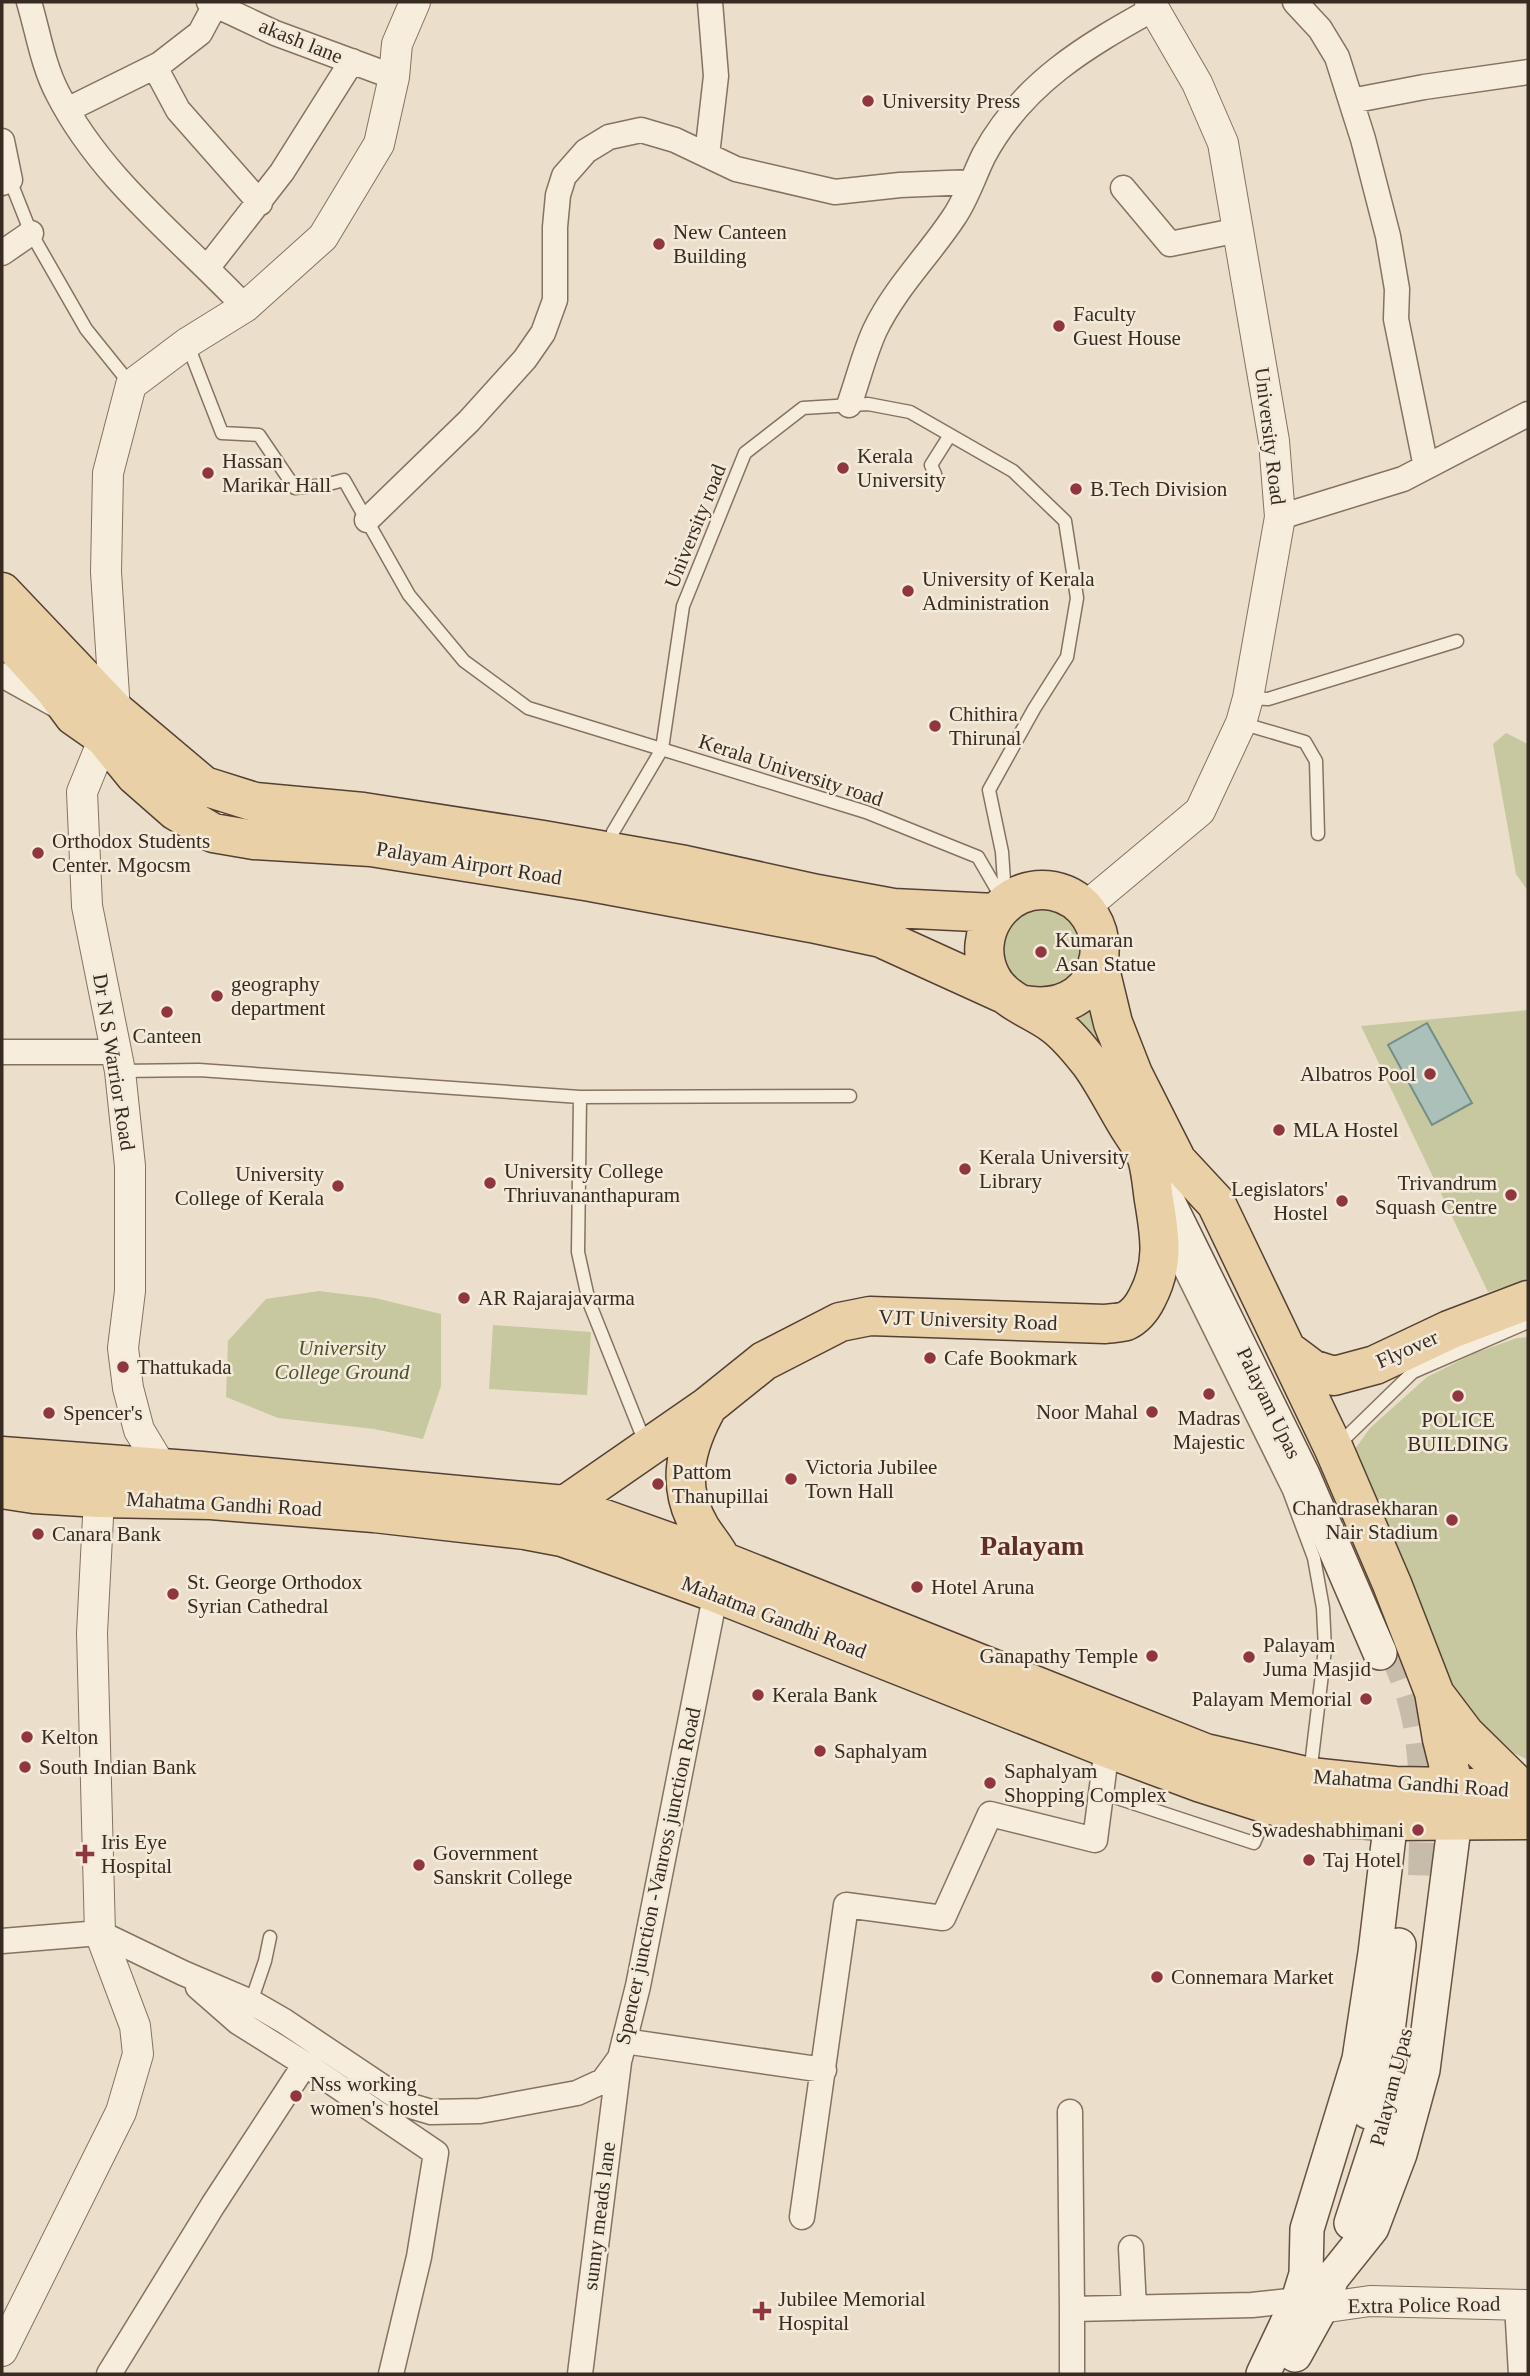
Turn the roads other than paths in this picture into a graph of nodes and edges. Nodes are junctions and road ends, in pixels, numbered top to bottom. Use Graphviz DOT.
graph roads {
  1 [pos="415,2"];
  2 [pos="710,2"];
  3 [pos="1295,2"];
  4 [pos="30,3"];
  5 [pos="212,4"];
  6 [pos="1152,5"];
  7 [pos="352,61"];
  8 [pos="155,67"];
  9 [pos="1528,72"];
  10 [pos="394,77"];
  11 [pos="1351,102"];
  12 [pos="67,110"];
  13 [pos="2,141"];
  14 [pos="707,155"];
  15 [pos="6,182"];
  16 [pos="972,182"];
  17 [pos="1123,188"];
  18 [pos="260,202"];
  19 [pos="1239,230"];
  20 [pos="31,233"];
  21 [pos="2,253"];
  22 [pos="208,267"];
  23 [pos="245,307"];
  24 [pos="187,344"];
  25 [pos="131,385"];
  26 [pos="849,405"];
  27 [pos="1528,414"];
  28 [pos="948,433"];
  29 [pos="1426,467"];
  30 [pos="935,474"];
  31 [pos="1280,517"];
  32 [pos="367,520"];
  33 [pos="2,592"];
  34 [pos="2,632"];
  35 [pos="1457,641"];
  36 [pos="2,675"];
  37 [pos="1244,710"];
  38 [pos="97,721"];
  39 [pos="662,750"];
  40 [pos="1318,834"];
  41 [pos="610,851"];
  42 [pos="1000,908"];
  43 [pos="1084,908"];
  44 [pos="1098,961"];
  45 [pos="1013,999"];
  46 [pos="2,1052"];
  47 [pos="118,1061"];
  48 [pos="850,1096"];
  49 [pos="580,1097"];
  50 [pos="1162,1160"];
  51 [pos="1160,1231"];
  52 [pos="1528,1300"];
  53 [pos="1528,1322"];
  54 [pos="1288,1351"];
  55 [pos="708,1406"];
  56 [pos="647,1447"];
  57 [pos="1334,1449"];
  58 [pos="2,1456"];
  59 [pos="162,1468"];
  60 [pos="2,1489"];
  61 [pos="99,1498"];
  62 [pos="565,1505"];
  63 [pos="719,1577"];
  64 [pos="1387,1650"];
  65 [pos="1434,1692"];
  66 [pos="1107,1748"];
  67 [pos="1310,1777"];
  68 [pos="1102,1793"];
  69 [pos="1527,1801"];
  70 [pos="1455,1803"];
  71 [pos="1393,1804"];
  72 [pos="1270,1805"];
  73 [pos="1415,1890"];
  74 [pos="100,1933"];
  75 [pos="270,1937"];
  76 [pos="2,1941"];
  77 [pos="183,1973"];
  78 [pos="251,2002"];
  79 [pos="622,2049"];
  80 [pos="305,2064"];
  81 [pos="824,2070"];
  82 [pos="1070,2112"];
  83 [pos="802,2217"];
  84 [pos="1131,2248"];
  85 [pos="1314,2290"];
  86 [pos="1523,2304"];
  87 [pos="1133,2308"];
  88 [pos="1072,2309"];
  89 [pos="2,2351"];
  90 [pos="109,2374"];
  91 [pos="391,2374"];
  92 [pos="580,2374"];
  93 [pos="1072,2374"];
  94 [pos="1263,2374"];
  95 [pos="1287,2374"];
  96 [pos="1521,2374"];
  1 -- 10 [label="street"];
  2 -- 14 [label="street"];
  3 -- 11 [label="street"];
  4 -- 12 [label="street"];
  5 -- 7 [label="street, akash lane"];
  5 -- 8 [label="street"];
  6 -- 16 [label="street"];
  6 -- 19 [label="street, University Road"];
  7 -- 10 [label="street, akash lane"];
  7 -- 18 [label="street"];
  8 -- 12 [label="street"];
  8 -- 18 [label="street"];
  9 -- 11 [label="street"];
  10 -- 23 [label="street"];
  11 -- 29 [label="street"];
  12 -- 22 [label="street"];
  13 -- 15 [label="street"];
  14 -- 16 [label="street"];
  14 -- 32 [label="street"];
  15 -- 20 [label="lane"];
  16 -- 26 [label="street"];
  17 -- 19 [label="street"];
  18 -- 22 [label="street"];
  19 -- 31 [label="street, University Road"];
  20 -- 21 [label="street"];
  20 -- 25 [label="lane"];
  22 -- 23 [label="street"];
  23 -- 24 [label="street"];
  24 -- 25 [label="street"];
  24 -- 32 [label="lane, Kerala University road"];
  25 -- 38 [label="street"];
  26 -- 28 [label="lane, University road"];
  26 -- 39 [label="lane, University road"];
  27 -- 29 [label="street"];
  28 -- 30 [label="lane"];
  28 -- 42 [label="lane"];
  29 -- 31 [label="street"];
  31 -- 37 [label="street, University Road"];
  32 -- 39 [label="lane, Kerala University road"];
  33 -- 38 [label="main road, Palayam Airport Road"];
  34 -- 38 [label="main road, Palayam Airport Road"];
  35 -- 37 [label="lane"];
  36 -- 38 [label="street"];
  37 -- 40 [label="lane"];
  37 -- 43 [label="street, University Road"];
  38 -- 41 [label="main road, Palayam Airport Road"];
  38 -- 45 [label="main road, Palayam Airport Road"];
  38 -- 47 [label="street, Dr N S Warrior Road"];
  39 -- 41 [label="lane"];
  39 -- 42 [label="lane, Kerala University road"];
  41 -- 42 [label="main road, Palayam Airport Road"];
  42 -- 43 [label="main road"];
  42 -- 45 [label="main road"];
  43 -- 44 [label="main road"];
  44 -- 45 [label="main road"];
  44 -- 50 [label="main road"];
  45 -- 50 [label="main road, Palayam Airport Road"];
  46 -- 47 [label="street"];
  47 -- 49 [label="lane"];
  47 -- 59 [label="street, Dr N S Warrior Road"];
  48 -- 49 [label="lane"];
  49 -- 56 [label="lane"];
  50 -- 51 [label="main road, VJT University Road"];
  50 -- 54 [label="main road"];
  50 -- 64 [label="main road, Palayam Upas"];
  51 -- 55 [label="main road, VJT University Road"];
  51 -- 67 [label="lane"];
  52 -- 54 [label="main road, Flyover"];
  53 -- 57 [label="lane"];
  54 -- 57 [label="main road"];
  55 -- 56 [label="main road, VJT University Road"];
  55 -- 63 [label="main road"];
  56 -- 62 [label="main road, VJT University Road"];
  57 -- 65 [label="main road"];
  58 -- 59 [label="main road, Mahatma Gandhi Road"];
  59 -- 62 [label="main road, Mahatma Gandhi Road"];
  60 -- 61 [label="main road, Mahatma Gandhi Road"];
  61 -- 63 [label="main road, Mahatma Gandhi Road"];
  61 -- 74 [label="street"];
  62 -- 63 [label="main road, Mahatma Gandhi Road"];
  63 -- 66 [label="main road, Mahatma Gandhi Road"];
  63 -- 67 [label="main road, Mahatma Gandhi Road"];
  63 -- 79 [label="street, Spencer junction -Vanross junction Road"];
  65 -- 69 [label="main road"];
  65 -- 70 [label="main road"];
  66 -- 68 [label="street"];
  66 -- 72 [label="main road, Mahatma Gandhi Road"];
  67 -- 71 [label="main road, Mahatma Gandhi Road"];
  68 -- 72 [label="lane"];
  68 -- 81 [label="street"];
  69 -- 70 [label="main road, Mahatma Gandhi Road"];
  70 -- 71 [label="main road, Mahatma Gandhi Road"];
  70 -- 85 [label="main road"];
  71 -- 72 [label="main road, Mahatma Gandhi Road"];
  71 -- 85 [label="main road"];
  73 -- 85 [label="main road, Palayam Upas"];
  74 -- 76 [label="street"];
  74 -- 77 [label="street, Spencer junction -Vanross junction Road"];
  74 -- 89 [label="street"];
  75 -- 78 [label="lane"];
  77 -- 78 [label="street, Spencer junction -Vanross junction Road"];
  77 -- 80 [label="street"];
  78 -- 79 [label="street, Spencer junction -Vanross junction Road"];
  79 -- 81 [label="street"];
  79 -- 92 [label="street, sunny meads lane"];
  80 -- 90 [label="street"];
  80 -- 91 [label="street"];
  81 -- 83 [label="street"];
  82 -- 88 [label="street"];
  84 -- 87 [label="street"];
  85 -- 86 [label="street, Extra Police Road"];
  85 -- 87 [label="street"];
  85 -- 94 [label="main road"];
  85 -- 95 [label="main road"];
  86 -- 96 [label="street"];
  87 -- 88 [label="street"];
  88 -- 93 [label="street"];
}
